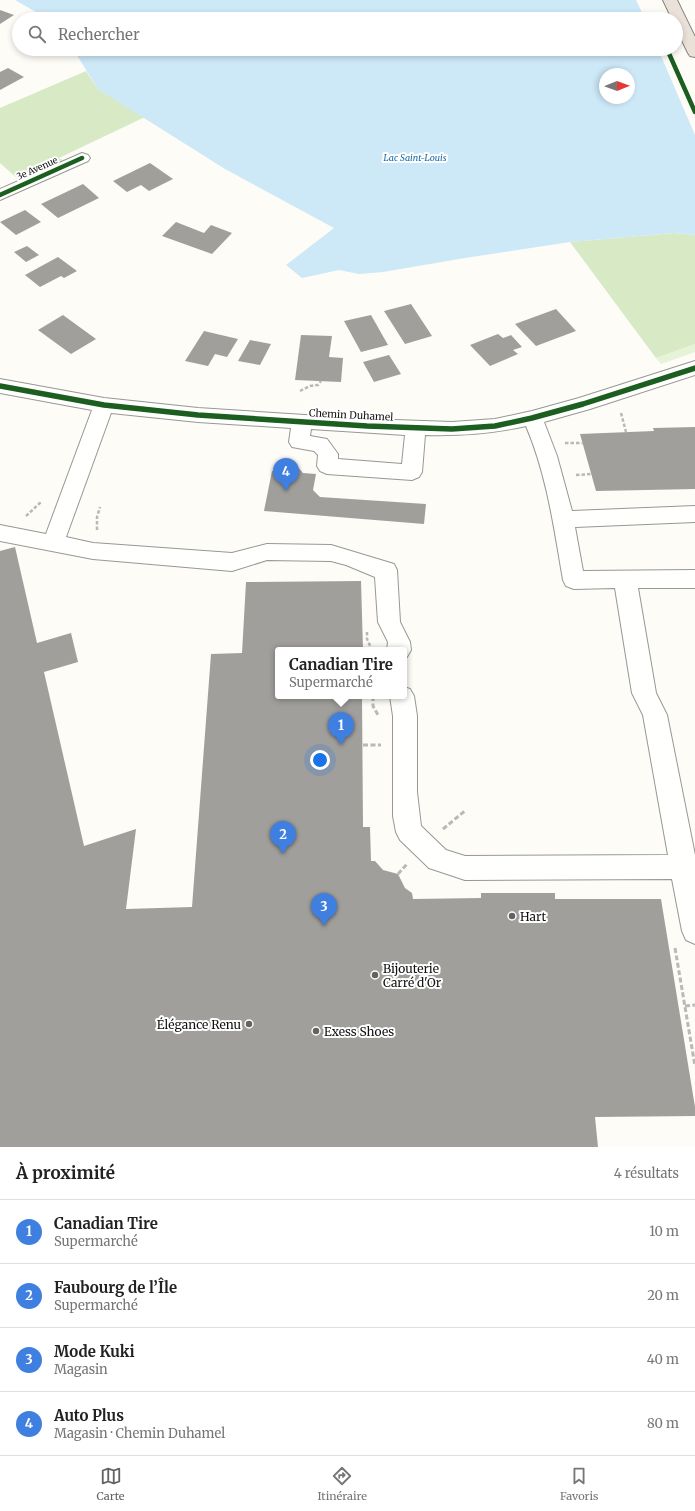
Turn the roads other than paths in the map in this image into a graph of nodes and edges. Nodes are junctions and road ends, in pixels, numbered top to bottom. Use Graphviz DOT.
graph roads {
  1 [pos="670,0"];
  2 [pos="676,12"];
  3 [pos="683,28"];
  4 [pos="695,53"];
  5 [pos="82,158"];
  6 [pos="0,195"];
  7 [pos="695,368"];
  8 [pos="0,386"];
  9 [pos="104,405"];
  10 [pos="532,418"];
  11 [pos="302,422"];
  12 [pos="415,429"];
  13 [pos="695,514"];
  14 [pos="563,519"];
  15 [pos="3,536"];
  16 [pos="53,544"];
  17 [pos="625,579"];
  18 [pos="695,579"];
  19 [pos="399,647"];
  20 [pos="402,699"];
  21 [pos="689,867"];
  22 [pos="695,931"];
  1 -- 2 [label="highway"];
  3 -- 4 [label="highway"];
  5 -- 6 [label="street, 3e Avenue"];
  7 -- 10 [label="street, Chemin Duhamel"];
  8 -- 9 [label="street, Chemin Duhamel"];
  9 -- 11 [label="street, Chemin Duhamel"];
  9 -- 16 [label="street"];
  10 -- 12 [label="street, Chemin Duhamel"];
  10 -- 14 [label="street"];
  11 -- 12 [label="street, Chemin Duhamel"];
  11 -- 12 [label="street"];
  13 -- 14 [label="street"];
  14 -- 17 [label="street"];
  15 -- 16 [label="street"];
  16 -- 19 [label="street"];
  17 -- 18 [label="street"];
  17 -- 21 [label="street"];
  20 -- 21 [label="street"];
  21 -- 22 [label="street"];
}
